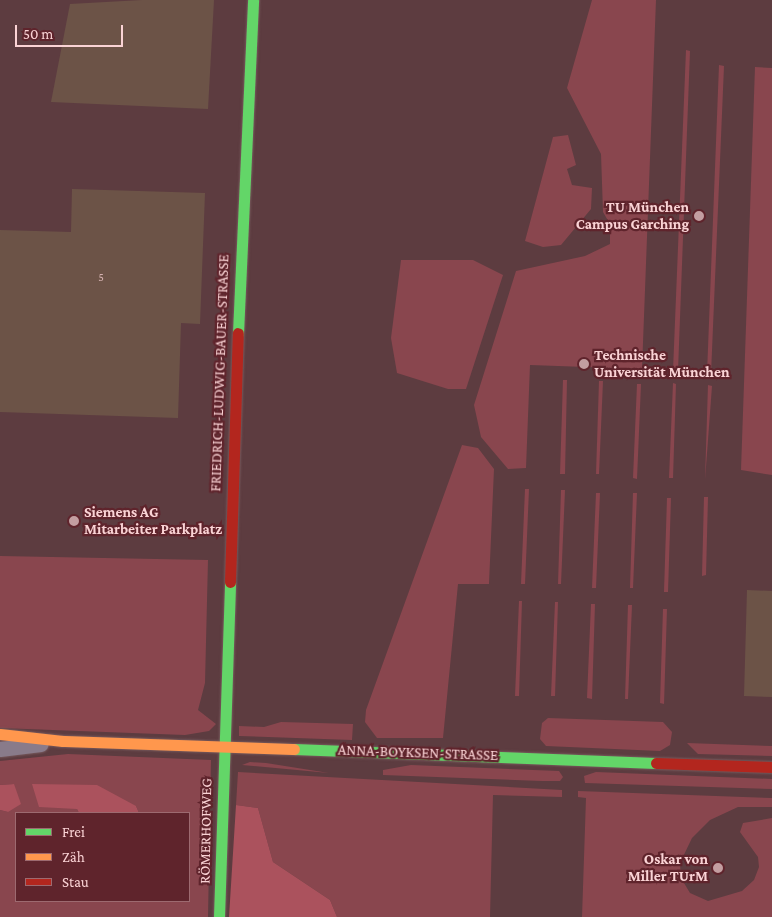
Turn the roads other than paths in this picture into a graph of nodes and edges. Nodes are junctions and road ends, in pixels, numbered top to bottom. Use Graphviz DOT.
graph roads {
  1 [pos="254,0"];
  2 [pos="0,734"];
  3 [pos="63,741"];
  4 [pos="223,746"];
  5 [pos="0,749"];
  6 [pos="772,767"];
  7 [pos="219,917"];
  1 -- 4 [label="street, FRIEDRICH-LUDWIG-BAUER-STRASSE"];
  2 -- 3 [label="street, ANNA-BOYKSEN-STRASSE"];
  3 -- 4 [label="street, ANNA-BOYKSEN-STRASSE"];
  3 -- 5 [label="street, ANNA-BOYKSEN-STRASSE"];
  4 -- 6 [label="street, ANNA-BOYKSEN-STRASSE"];
  4 -- 7 [label="street, RÖMERHOFWEG"];
}
